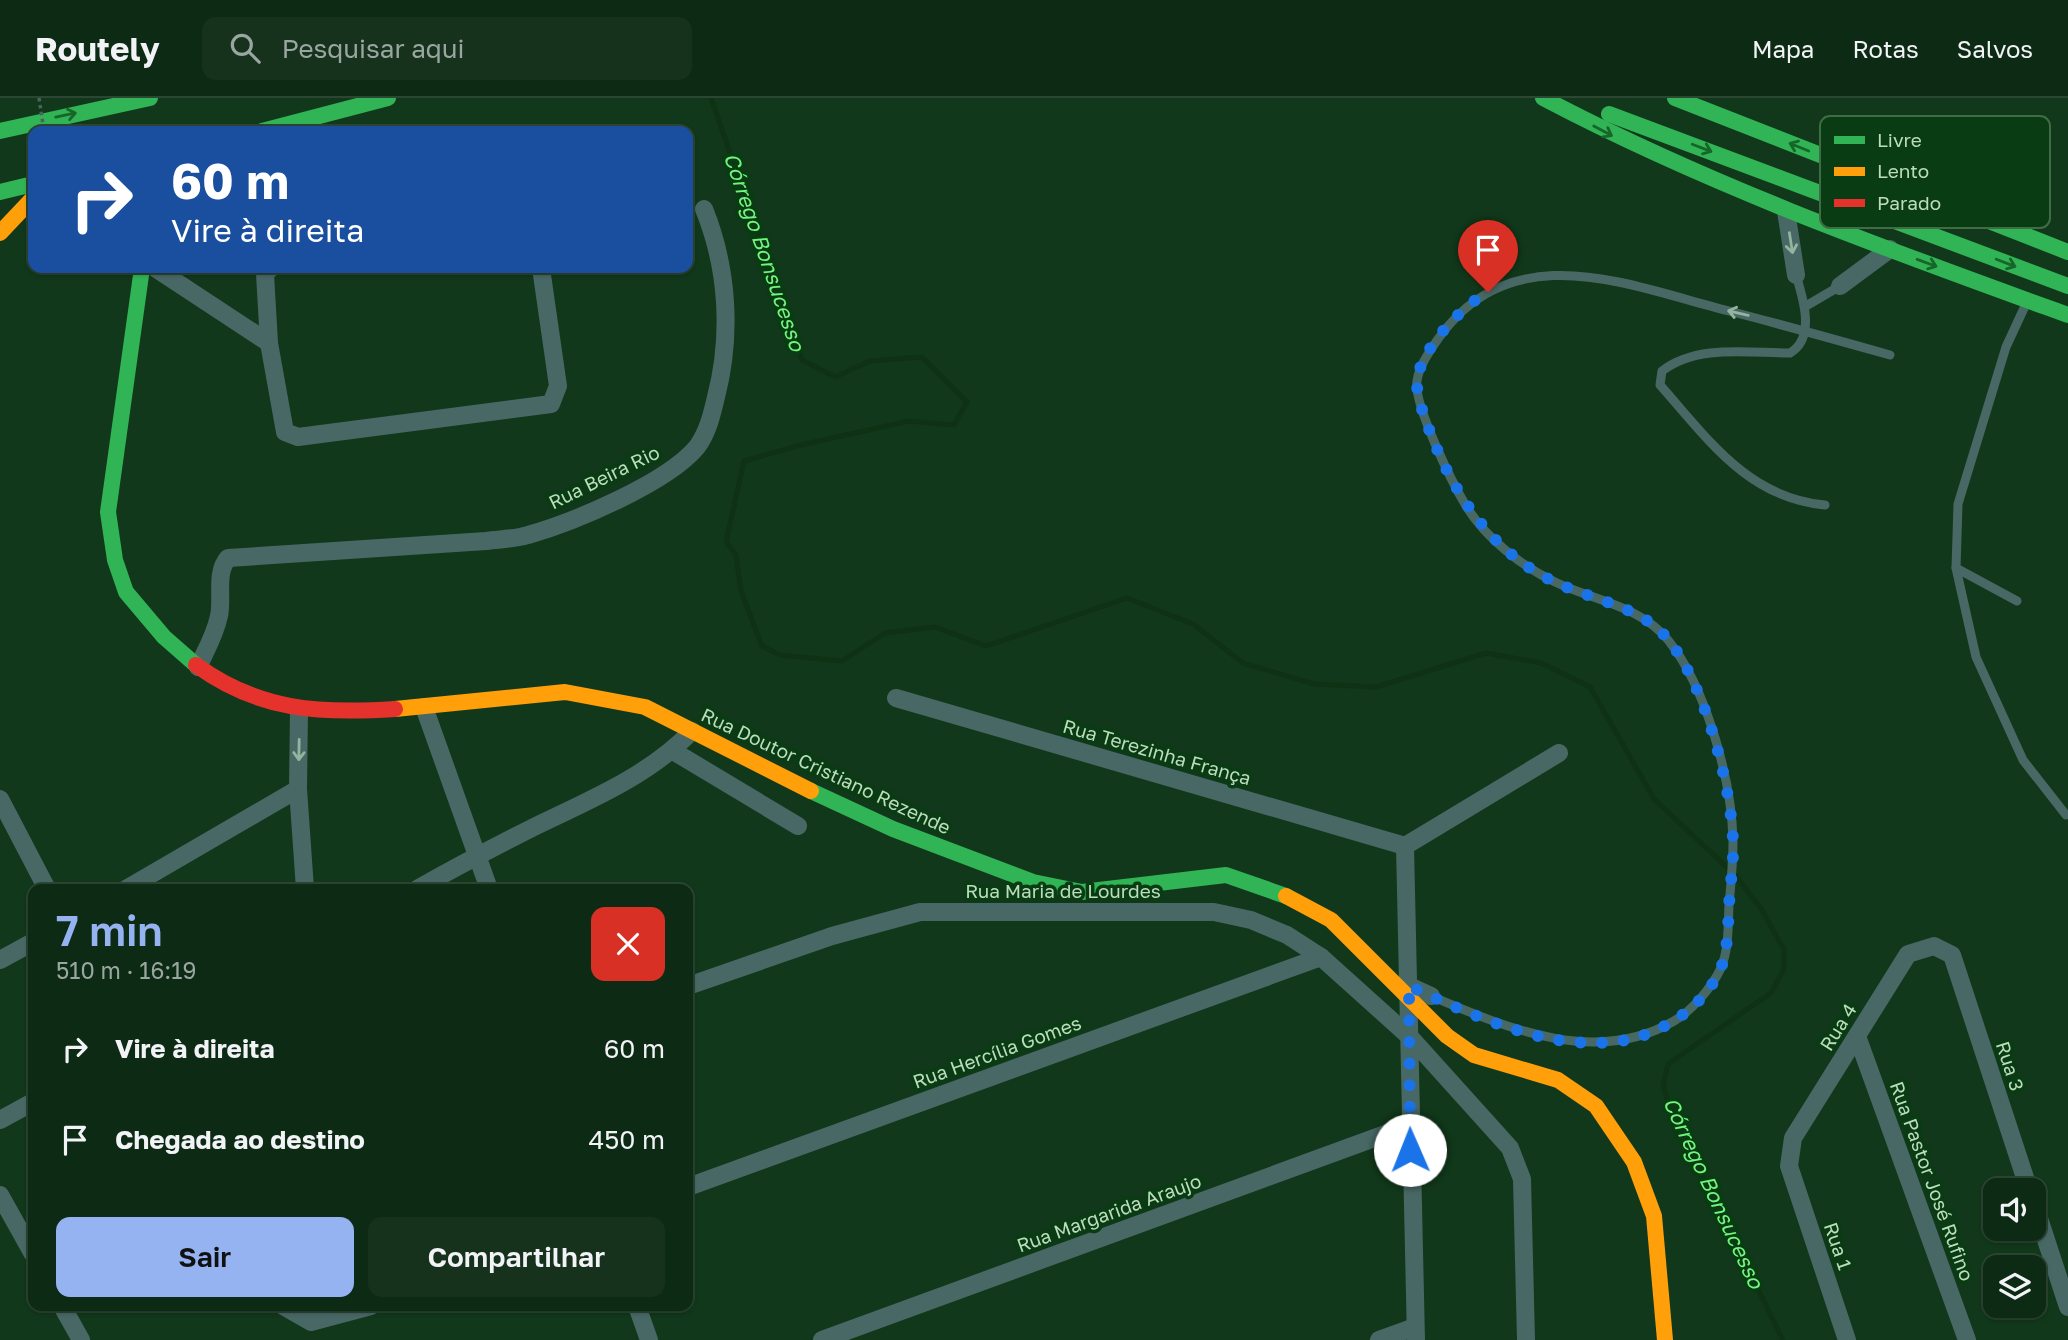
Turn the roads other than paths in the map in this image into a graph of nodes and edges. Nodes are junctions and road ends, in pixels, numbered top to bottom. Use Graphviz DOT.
graph roads {
  1 [pos="150,98"];
  2 [pos="388,98"];
  3 [pos="1543,98"];
  4 [pos="1675,98"];
  5 [pos="281,126"];
  6 [pos="0,131"];
  7 [pos="1820,155"];
  8 [pos="28,185"];
  9 [pos="0,192"];
  10 [pos="1820,192"];
  11 [pos="28,203"];
  12 [pos="704,209"];
  13 [pos="1786,211"];
  14 [pos="1820,223"];
  15 [pos="1833,228"];
  16 [pos="1914,228"];
  17 [pos="2007,228"];
  18 [pos="0,233"];
  19 [pos="1890,249"];
  20 [pos="2068,252"];
  21 [pos="141,273"];
  22 [pos="162,273"];
  23 [pos="266,273"];
  24 [pos="542,273"];
  25 [pos="1796,275"];
  26 [pos="1840,286"];
  27 [pos="2068,286"];
  28 [pos="2028,300"];
  29 [pos="1806,306"];
  30 [pos="2068,315"];
  31 [pos="1804,330"];
  32 [pos="269,344"];
  33 [pos="1891,355"];
  34 [pos="1825,505"];
  35 [pos="1956,568"];
  36 [pos="2017,601"];
  37 [pos="198,667"];
  38 [pos="896,698"];
  39 [pos="424,707"];
  40 [pos="299,710"];
  41 [pos="692,731"];
  42 [pos="673,751"];
  43 [pos="1559,753"];
  44 [pos="298,789"];
  45 [pos="0,799"];
  46 [pos="2066,815"];
  47 [pos="798,825"];
  48 [pos="1405,846"];
  49 [pos="477,855"];
  50 [pos="44,884"];
  51 [pos="135,884"];
  52 [pos="305,884"];
  53 [pos="426,884"];
  54 [pos="487,884"];
  55 [pos="28,945"];
  56 [pos="1952,954"];
  57 [pos="1321,957"];
  58 [pos="0,960"];
  59 [pos="693,984"];
  60 [pos="1409,992"];
  61 [pos="1431,996"];
  62 [pos="1857,1036"];
  63 [pos="1410,1037"];
  64 [pos="28,1105"];
  65 [pos="0,1120"];
  66 [pos="1410,1125"];
  67 [pos="1789,1166"];
  68 [pos="2025,1178"];
  69 [pos="693,1185"];
  70 [pos="0,1195"];
  71 [pos="2046,1240"];
  72 [pos="28,1245"];
  73 [pos="2068,1307"];
  74 [pos="65,1311"];
  75 [pos="292,1311"];
  76 [pos="352,1311"];
  77 [pos="638,1311"];
  78 [pos="311,1322"];
  79 [pos="1415,1333"];
  80 [pos="81,1340"];
  81 [pos="304,1340"];
  82 [pos="649,1340"];
  83 [pos="822,1340"];
  84 [pos="1378,1340"];
  85 [pos="1526,1340"];
  86 [pos="1665,1340"];
  87 [pos="1847,1340"];
  88 [pos="1967,1340"];
  6 -- 1 [label="main road, one-way"];
  2 -- 5 [label="main road"];
  3 -- 10 [label="main road, one-way"];
  3 -- 13 [label="main road, one-way"];
  7 -- 4 [label="main road, one-way"];
  8 -- 9 [label="main road"];
  11 -- 18 [label="main road"];
  12 -- 37 [label="street, Rua Beira Rio"];
  13 -- 14 [label="main road"];
  13 -- 25 [label="street, one-way"];
  15 -- 19 [label="main road"];
  16 -- 27 [label="main road, one-way"];
  20 -- 17 [label="main road, one-way"];
  19 -- 26 [label="street"];
  19 -- 28 [label="main road, one-way"];
  21 -- 37 [label="main road, Rua Doutor Cristiano Rezende"];
  22 -- 32 [label="street"];
  23 -- 32 [label="street"];
  24 -- 32 [label="street"];
  25 -- 29 [label="lane"];
  26 -- 29 [label="lane"];
  28 -- 30 [label="main road"];
  28 -- 35 [label="lane"];
  29 -- 31 [label="lane"];
  31 -- 33 [label="lane"];
  31 -- 34 [label="lane"];
  31 -- 61 [label="lane, one-way"];
  35 -- 36 [label="lane"];
  35 -- 46 [label="lane"];
  37 -- 40 [label="main road, Rua Doutor Cristiano Rezende"];
  38 -- 48 [label="street, Rua Terezinha França"];
  39 -- 40 [label="main road, Rua Doutor Cristiano Rezende"];
  39 -- 41 [label="main road, Rua Doutor Cristiano Rezende"];
  39 -- 49 [label="street"];
  40 -- 44 [label="street, one-way"];
  41 -- 42 [label="street"];
  41 -- 60 [label="main road, Rua Doutor Cristiano Rezende"];
  42 -- 47 [label="street"];
  42 -- 49 [label="street"];
  43 -- 48 [label="street"];
  44 -- 51 [label="street"];
  44 -- 52 [label="street"];
  45 -- 50 [label="street"];
  48 -- 60 [label="street"];
  49 -- 53 [label="street"];
  49 -- 54 [label="street"];
  55 -- 58 [label="street"];
  56 -- 62 [label="street, Rua 4"];
  56 -- 68 [label="street, Rua 3"];
  57 -- 59 [label="street, Rua Maria de Lourdes"];
  57 -- 63 [label="street, Rua Maria de Lourdes"];
  57 -- 69 [label="street, Rua Hercília Gomes"];
  60 -- 61 [label="street"];
  60 -- 63 [label="street"];
  60 -- 86 [label="main road, Rua Doutor Cristiano Rezende"];
  62 -- 67 [label="street, Rua 4"];
  62 -- 88 [label="street, Rua Pastor José Rufino"];
  63 -- 66 [label="street"];
  63 -- 85 [label="street, Rua Maria de Lourdes"];
  64 -- 65 [label="street"];
  66 -- 79 [label="street"];
  66 -- 83 [label="street, Rua Margarida Araujo"];
  67 -- 87 [label="street, Rua 1"];
  70 -- 72 [label="street"];
  71 -- 73 [label="street"];
  74 -- 80 [label="street"];
  75 -- 78 [label="street"];
  76 -- 78 [label="street"];
  77 -- 82 [label="street"];
  78 -- 81 [label="street"];
  79 -- 84 [label="street"];
}
